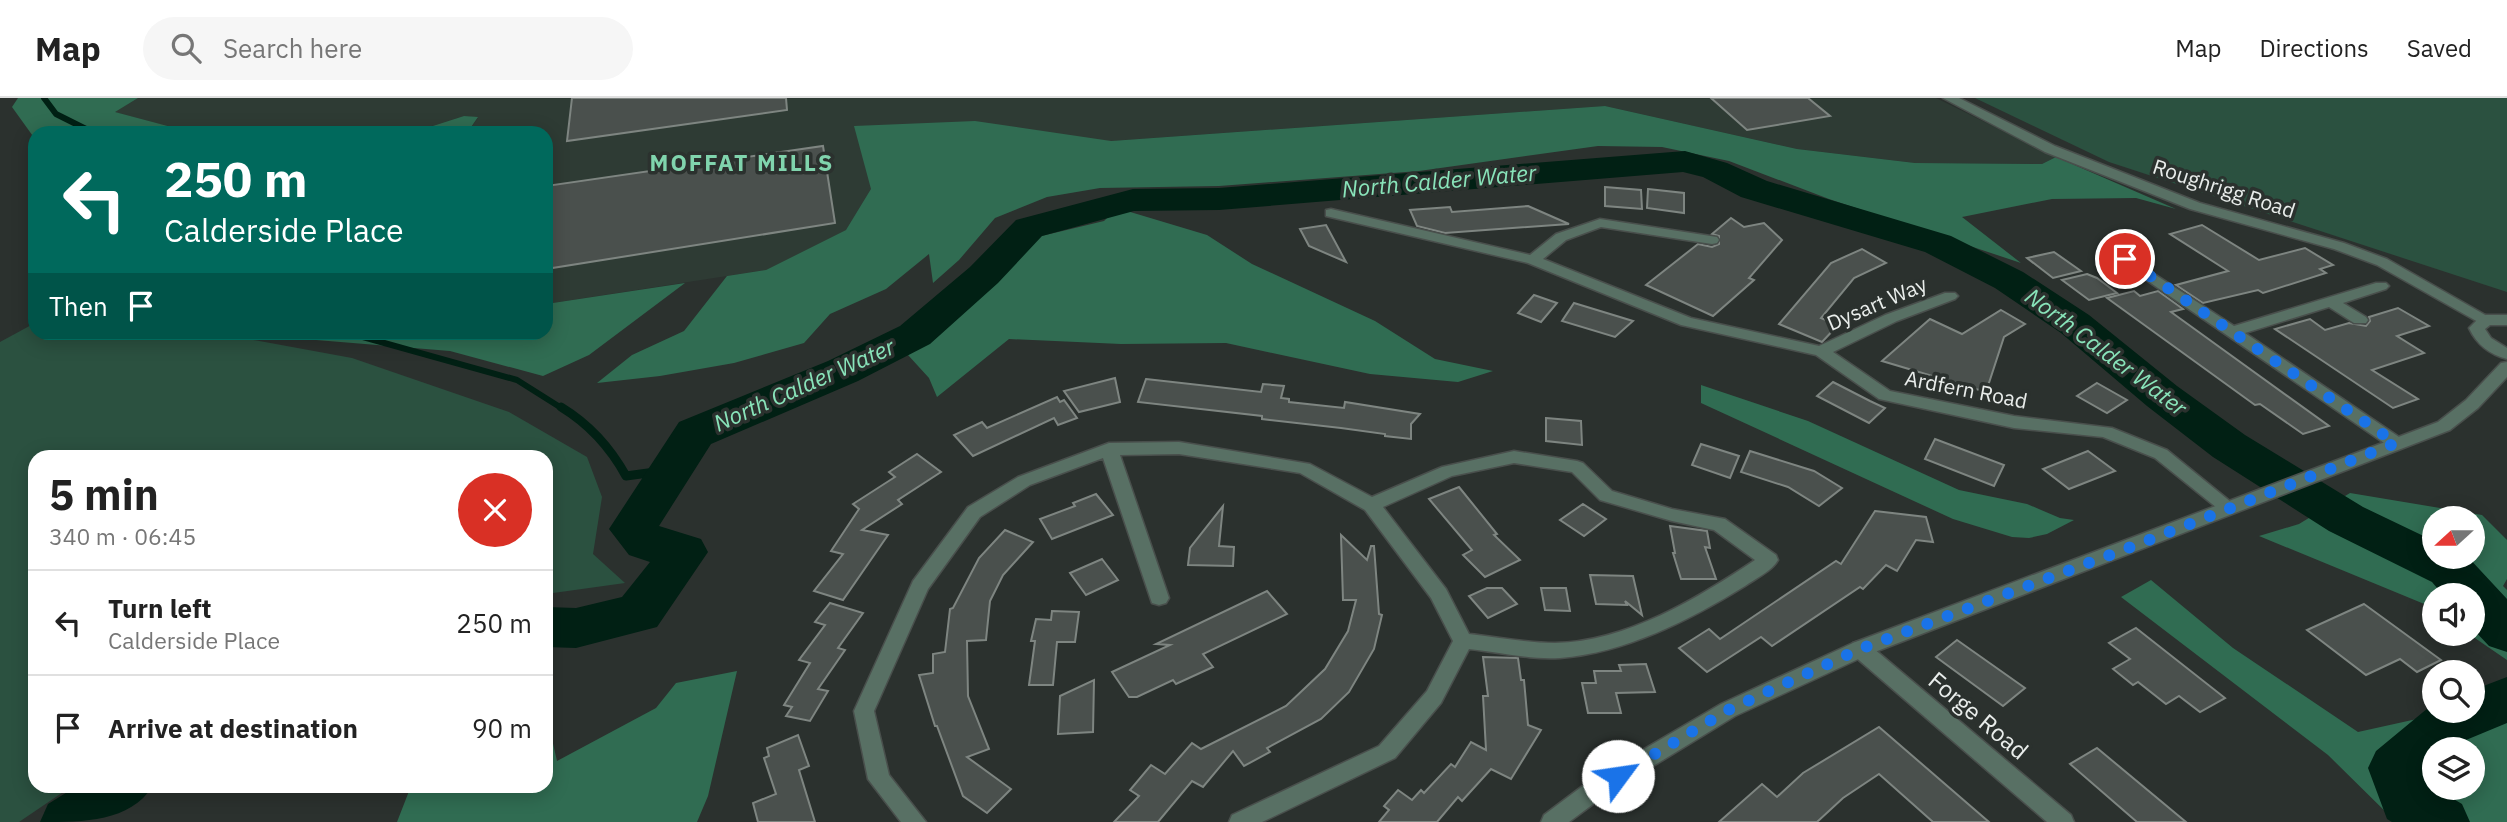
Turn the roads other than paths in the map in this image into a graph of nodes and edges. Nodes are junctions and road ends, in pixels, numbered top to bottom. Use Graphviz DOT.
graph roads {
  1 [pos="1949,98"];
  2 [pos="1331,214"];
  3 [pos="1712,240"];
  4 [pos="2125,259"];
  5 [pos="1533,260"];
  6 [pos="2381,286"];
  7 [pos="1950,296"];
  8 [pos="2330,301"];
  9 [pos="2360,320"];
  10 [pos="2486,320"];
  11 [pos="2507,320"];
  12 [pos="2231,332"];
  13 [pos="1821,351"];
  14 [pos="2507,354"];
  15 [pos="2507,367"];
  16 [pos="2396,443"];
  17 [pos="1109,449"];
  18 [pos="1371,505"];
  19 [pos="2228,507"];
  20 [pos="1159,598"];
  21 [pos="1463,641"];
  22 [pos="1860,649"];
  23 [pos="915,822"];
  24 [pos="1240,822"];
  25 [pos="1552,822"];
  26 [pos="2063,822"];
  1 -- 10 [label="street, Roughrigg Road"];
  2 -- 5 [label="street, Ardfern Road"];
  3 -- 5 [label="street"];
  4 -- 12 [label="street"];
  5 -- 13 [label="street, Ardfern Road"];
  6 -- 8 [label="street"];
  7 -- 13 [label="street, Dysart Way"];
  8 -- 9 [label="street"];
  8 -- 12 [label="street"];
  10 -- 11 [label="street"];
  10 -- 14 [label="street"];
  12 -- 16 [label="street"];
  13 -- 19 [label="street, Ardfern Road"];
  15 -- 16 [label="street"];
  16 -- 19 [label="street"];
  17 -- 18 [label="street"];
  17 -- 20 [label="street"];
  17 -- 23 [label="street"];
  18 -- 21 [label="street"];
  18 -- 21 [label="street"];
  19 -- 22 [label="street"];
  21 -- 24 [label="street"];
  22 -- 25 [label="street"];
  22 -- 26 [label="street, Forge Road"];
}
